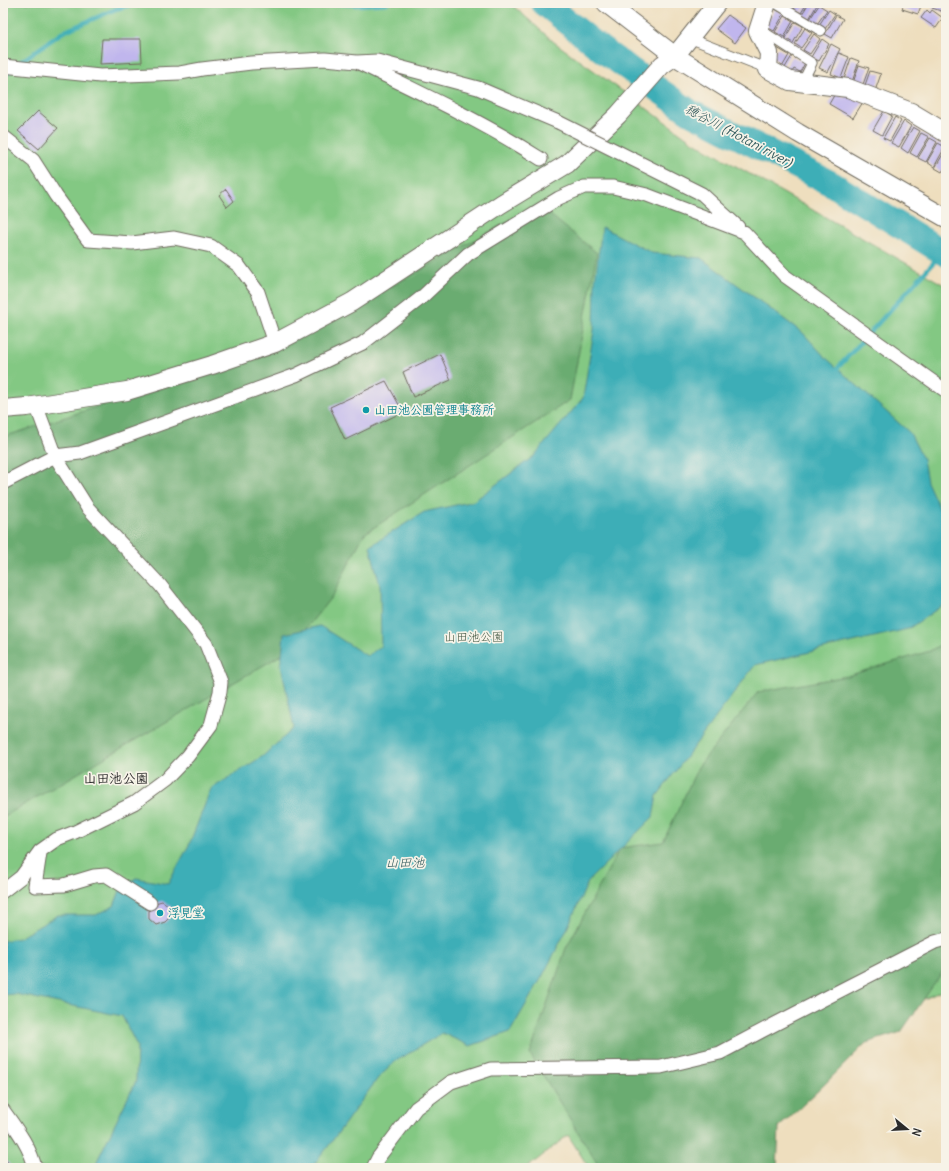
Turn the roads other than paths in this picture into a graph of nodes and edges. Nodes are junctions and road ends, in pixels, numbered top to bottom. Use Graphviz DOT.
graph roads {
  1 [pos="606,3"];
  2 [pos="717,3"];
  3 [pos="767,3"];
  4 [pos="775,3"];
  5 [pos="758,28"];
  6 [pos="821,31"];
  7 [pos="689,38"];
  8 [pos="669,61"];
  9 [pos="357,62"];
  10 [pos="3,66"];
  11 [pos="768,68"];
  12 [pos="802,83"];
  13 [pos="946,133"];
  14 [pos="3,136"];
  15 [pos="541,159"];
  16 [pos="946,218"];
  17 [pos="744,232"];
  18 [pos="275,343"];
  19 [pos="946,391"];
  20 [pos="36,405"];
  21 [pos="3,409"];
  22 [pos="55,456"];
  23 [pos="3,483"];
  24 [pos="40,851"];
  25 [pos="3,891"];
  26 [pos="150,903"];
  27 [pos="946,939"];
  28 [pos="3,1110"];
  29 [pos="35,1168"];
  30 [pos="374,1168"];
  1 -- 8 [label="street"];
  2 -- 7 [label="street"];
  3 -- 5 [label="street"];
  4 -- 6 [label="lane"];
  5 -- 11 [label="street"];
  5 -- 12 [label="lane"];
  7 -- 8 [label="street"];
  7 -- 11 [label="lane"];
  8 -- 16 [label="street"];
  8 -- 18 [label="street"];
  9 -- 10 [label="street"];
  9 -- 15 [label="street"];
  9 -- 17 [label="street, bridge"];
  11 -- 12 [label="street"];
  12 -- 13 [label="street"];
  14 -- 18 [label="street"];
  17 -- 19 [label="street"];
  17 -- 22 [label="street"];
  18 -- 20 [label="street"];
  20 -- 21 [label="street"];
  20 -- 22 [label="street"];
  22 -- 23 [label="street"];
  22 -- 24 [label="street"];
  24 -- 25 [label="street"];
  24 -- 26 [label="street"];
  27 -- 30 [label="street"];
  28 -- 29 [label="street"];
}
